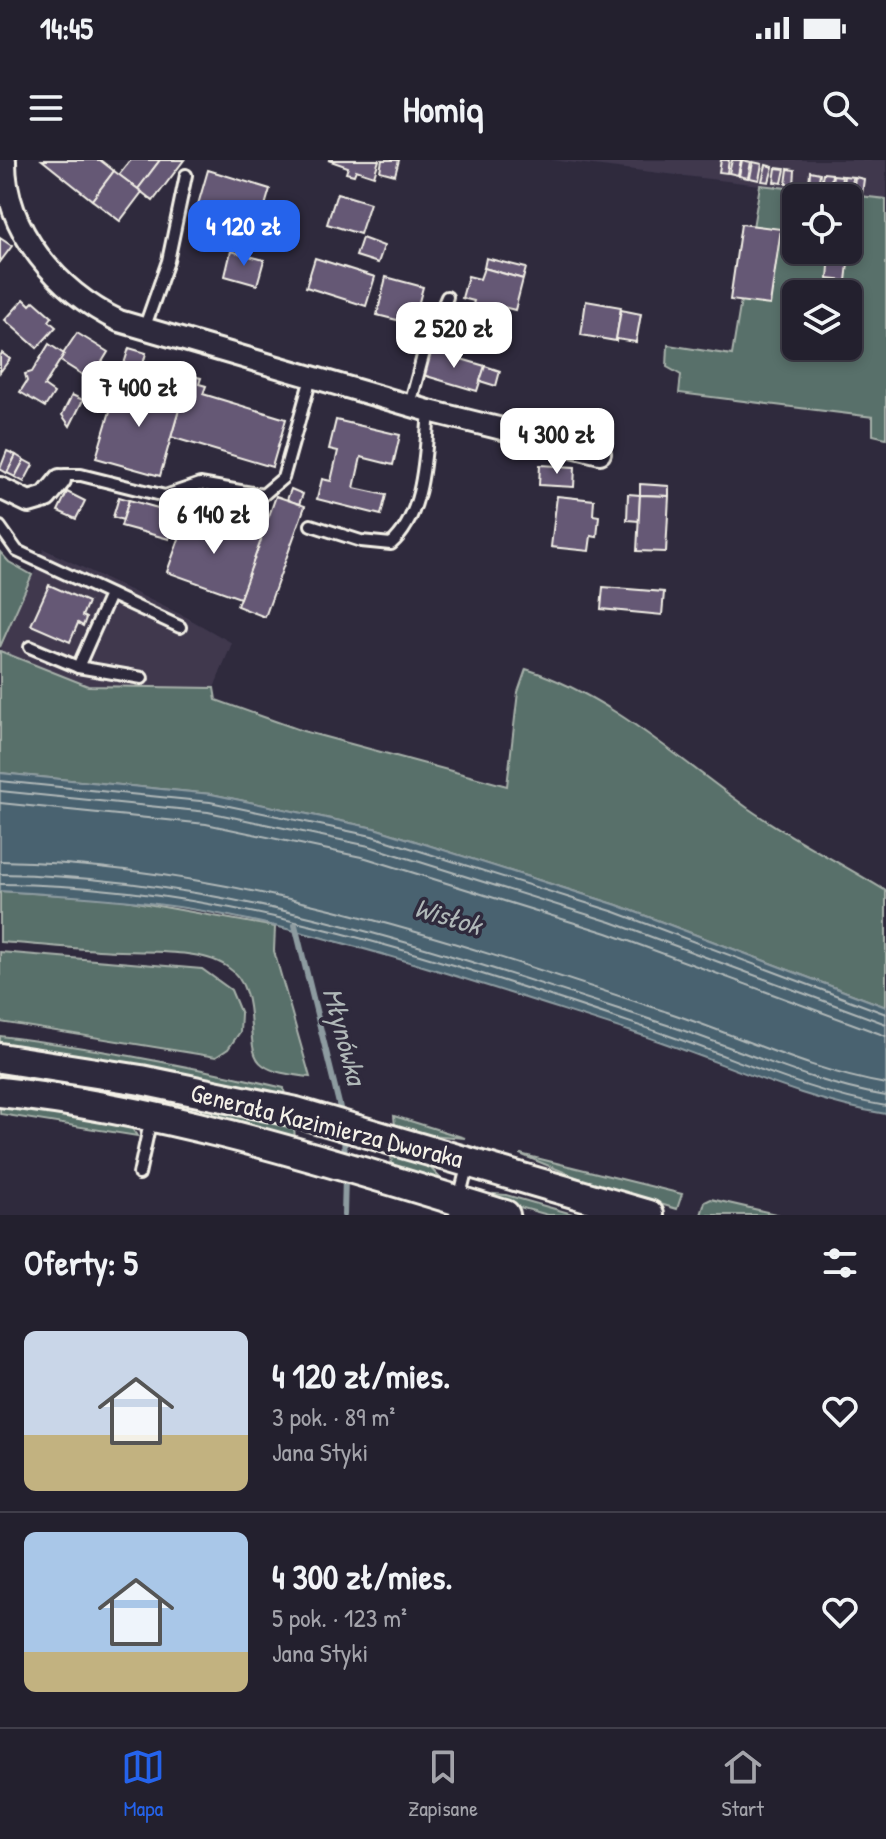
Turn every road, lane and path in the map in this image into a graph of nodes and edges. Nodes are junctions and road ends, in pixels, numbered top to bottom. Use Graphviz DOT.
graph roads {
  1 [pos="3,166"];
  2 [pos="186,175"];
  3 [pos="447,297"];
  4 [pos="144,329"];
  5 [pos="311,378"];
  6 [pos="428,411"];
  7 [pos="600,453"];
  8 [pos="60,480"];
  9 [pos="0,488"];
  10 [pos="311,525"];
  11 [pos="0,527"];
  12 [pos="110,595"];
  13 [pos="180,627"];
  14 [pos="30,647"];
  15 [pos="78,667"];
  16 [pos="142,678"];
  17 [pos="0,1058"];
  18 [pos="0,1092"];
  19 [pos="151,1116"];
  20 [pos="468,1161"];
  21 [pos="139,1174"];
  22 [pos="456,1208"];
  23 [pos="505,1215"];
  24 [pos="649,1215"];
  1 -- 4 [label="street"];
  2 -- 4 [label="lane"];
  3 -- 6 [label="lane"];
  4 -- 5 [label="street"];
  5 -- 6 [label="street"];
  5 -- 8 [label="lane"];
  6 -- 7 [label="street"];
  6 -- 10 [label="lane"];
  8 -- 9 [label="street"];
  11 -- 12 [label="lane"];
  12 -- 13 [label="lane"];
  12 -- 15 [label="lane"];
  14 -- 15 [label="lane"];
  15 -- 16 [label="lane"];
  17 -- 20 [label="main road, Generała Kazimierza Dworaka"];
  18 -- 19 [label="main road, Generała Kazimierza Dworaka"];
  19 -- 21 [label="lane"];
  19 -- 22 [label="main road, Generała Kazimierza Dworaka"];
  20 -- 22 [label="lane"];
  20 -- 24 [label="main road, Generała Kazimierza Dworaka"];
  22 -- 23 [label="main road, Generała Kazimierza Dworaka"];
}
